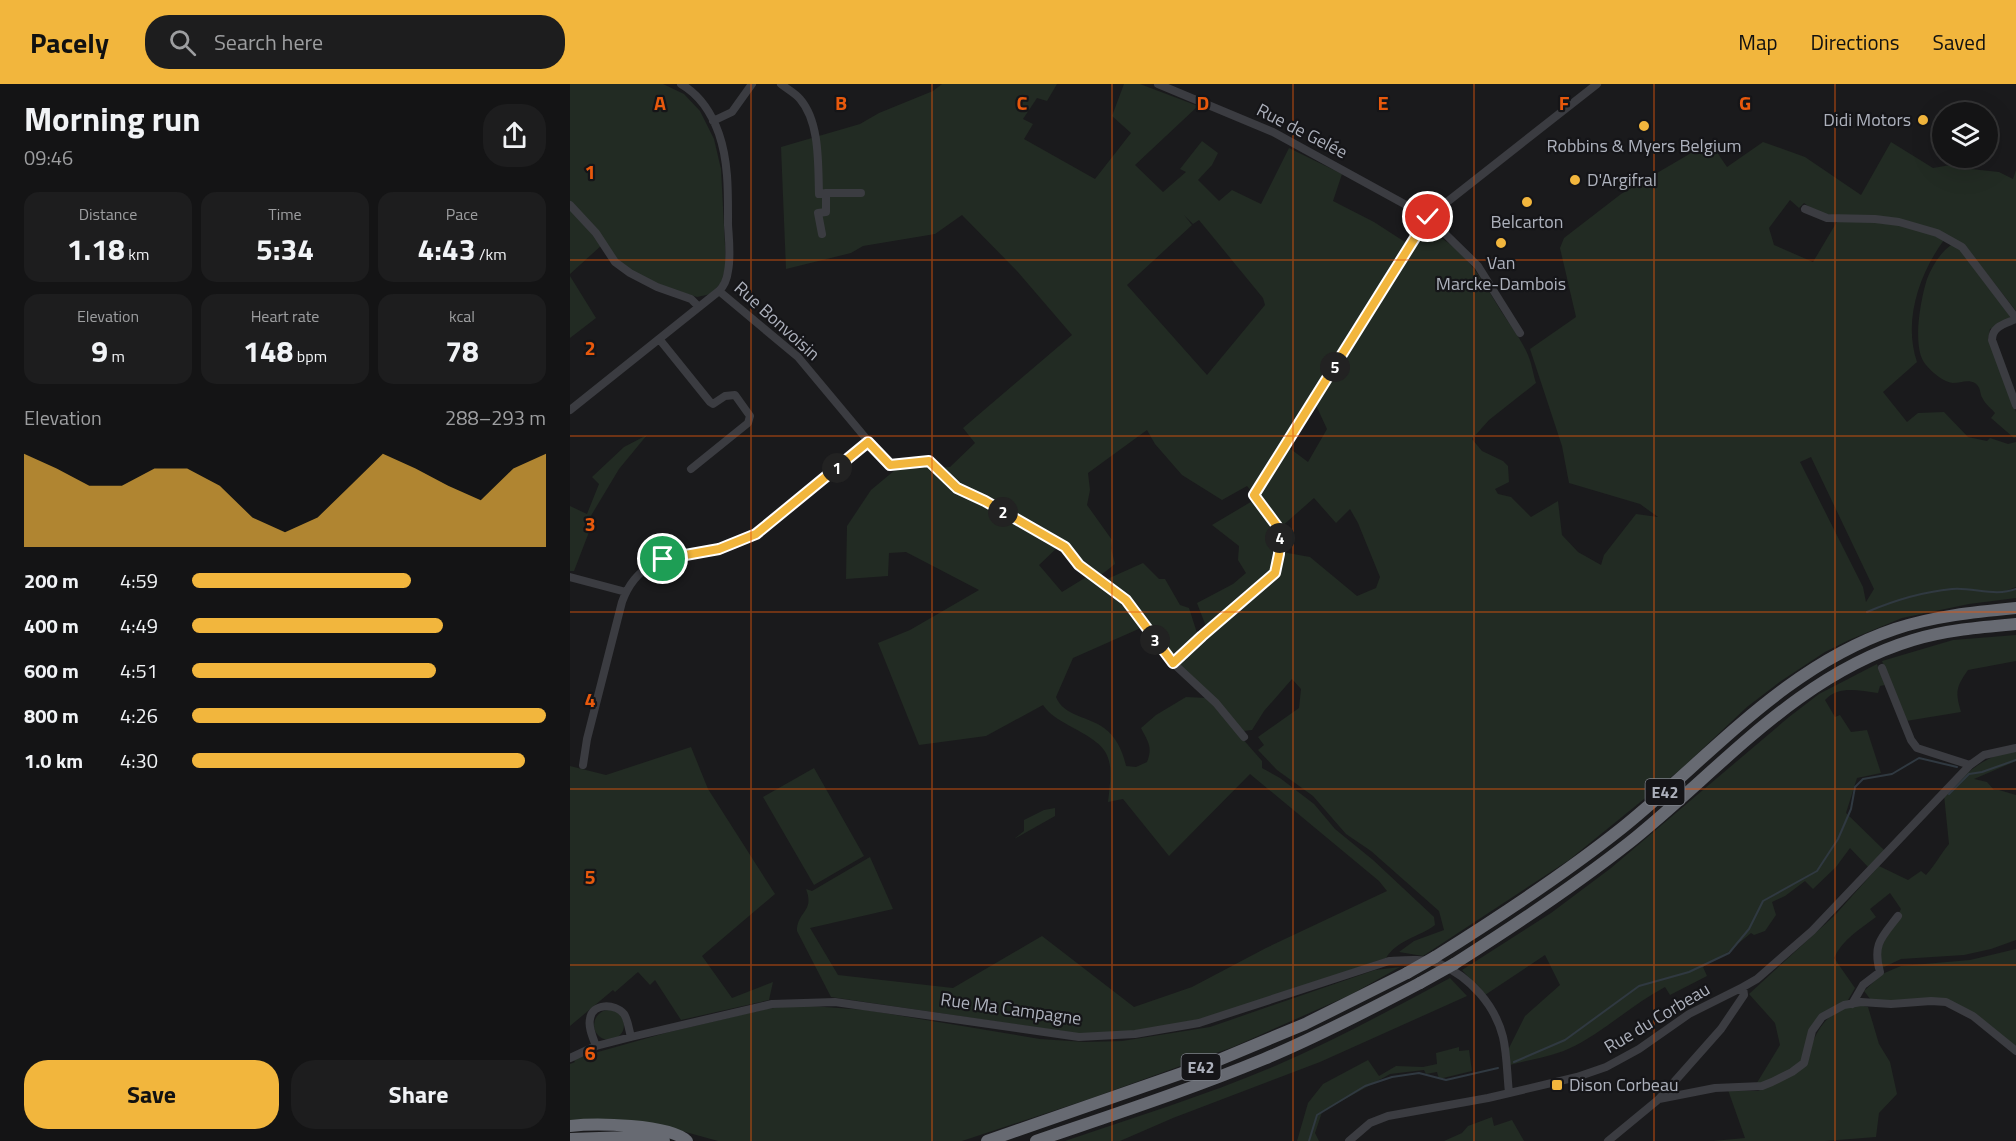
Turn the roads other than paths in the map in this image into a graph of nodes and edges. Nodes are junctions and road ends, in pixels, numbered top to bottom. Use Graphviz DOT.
graph roads {
  1 [pos="681,84"];
  2 [pos="752,84"];
  3 [pos="782,84"];
  4 [pos="1158,84"];
  5 [pos="1183,84"];
  6 [pos="1597,84"];
  7 [pos="1175,91"];
  8 [pos="713,121"];
  9 [pos="826,193"];
  10 [pos="861,193"];
  11 [pos="570,205"];
  12 [pos="1805,209"];
  13 [pos="1428,217"];
  14 [pos="822,234"];
  15 [pos="719,291"];
  16 [pos="699,307"];
  17 [pos="2016,319"];
  18 [pos="1520,333"];
  19 [pos="660,340"];
  20 [pos="2016,405"];
  21 [pos="570,410"];
  22 [pos="868,442"];
  23 [pos="691,469"];
  24 [pos="570,577"];
  25 [pos="626,592"];
  26 [pos="2016,608"];
  27 [pos="2016,624"];
  28 [pos="1173,663"];
  29 [pos="1882,668"];
  30 [pos="1244,737"];
  31 [pos="2016,748"];
  32 [pos="583,765"];
  33 [pos="1970,765"];
  34 [pos="1898,916"];
  35 [pos="1743,987"];
  36 [pos="1852,1004"];
  37 [pos="630,1037"];
  38 [pos="596,1046"];
  39 [pos="2016,1051"];
  40 [pos="570,1058"];
  41 [pos="1509,1093"];
  42 [pos="1659,1099"];
  43 [pos="570,1126"];
  44 [pos="570,1139"];
  45 [pos="664,1141"];
  46 [pos="687,1141"];
  47 [pos="987,1141"];
  48 [pos="1036,1141"];
  49 [pos="1349,1141"];
  50 [pos="1608,1141"];
  1 -- 8 [label="street, Rue Bonvoisin"];
  2 -- 8 [label="street"];
  3 -- 9 [label="street"];
  4 -- 7 [label="street, Rue de Gelée"];
  5 -- 7 [label="street"];
  6 -- 13 [label="street"];
  7 -- 13 [label="street, Rue de Gelée"];
  8 -- 15 [label="street, Rue Bonvoisin"];
  9 -- 10 [label="street"];
  9 -- 14 [label="street"];
  11 -- 16 [label="street"];
  12 -- 17 [label="street"];
  13 -- 18 [label="street, Rue de Gelée"];
  13 -- 28 [label="street"];
  15 -- 16 [label="street"];
  15 -- 22 [label="street, Rue Bonvoisin"];
  16 -- 19 [label="street"];
  17 -- 20 [label="street"];
  19 -- 21 [label="street"];
  19 -- 23 [label="street"];
  22 -- 25 [label="street"];
  22 -- 28 [label="street, Rue Bonvoisin"];
  24 -- 25 [label="street"];
  25 -- 32 [label="street"];
  26 -- 47 [label="highway, E42, bridge"];
  27 -- 48 [label="highway, E42, bridge"];
  28 -- 30 [label="street"];
  29 -- 33 [label="street"];
  31 -- 33 [label="street"];
  33 -- 35 [label="street, Rue du Corbeau"];
  34 -- 36 [label="street"];
  35 -- 41 [label="street, Rue du Corbeau"];
  35 -- 42 [label="street"];
  36 -- 39 [label="street"];
  36 -- 42 [label="street"];
  37 -- 38 [label="street, Rue Ma Campagne"];
  37 -- 38 [label="street"];
  37 -- 41 [label="street, Rue Ma Campagne"];
  38 -- 40 [label="street, Rue Ma Campagne"];
  41 -- 49 [label="street, Rue du Corbeau"];
  42 -- 50 [label="street"];
  43 -- 46 [label="highway"];
  44 -- 45 [label="highway"];
}
